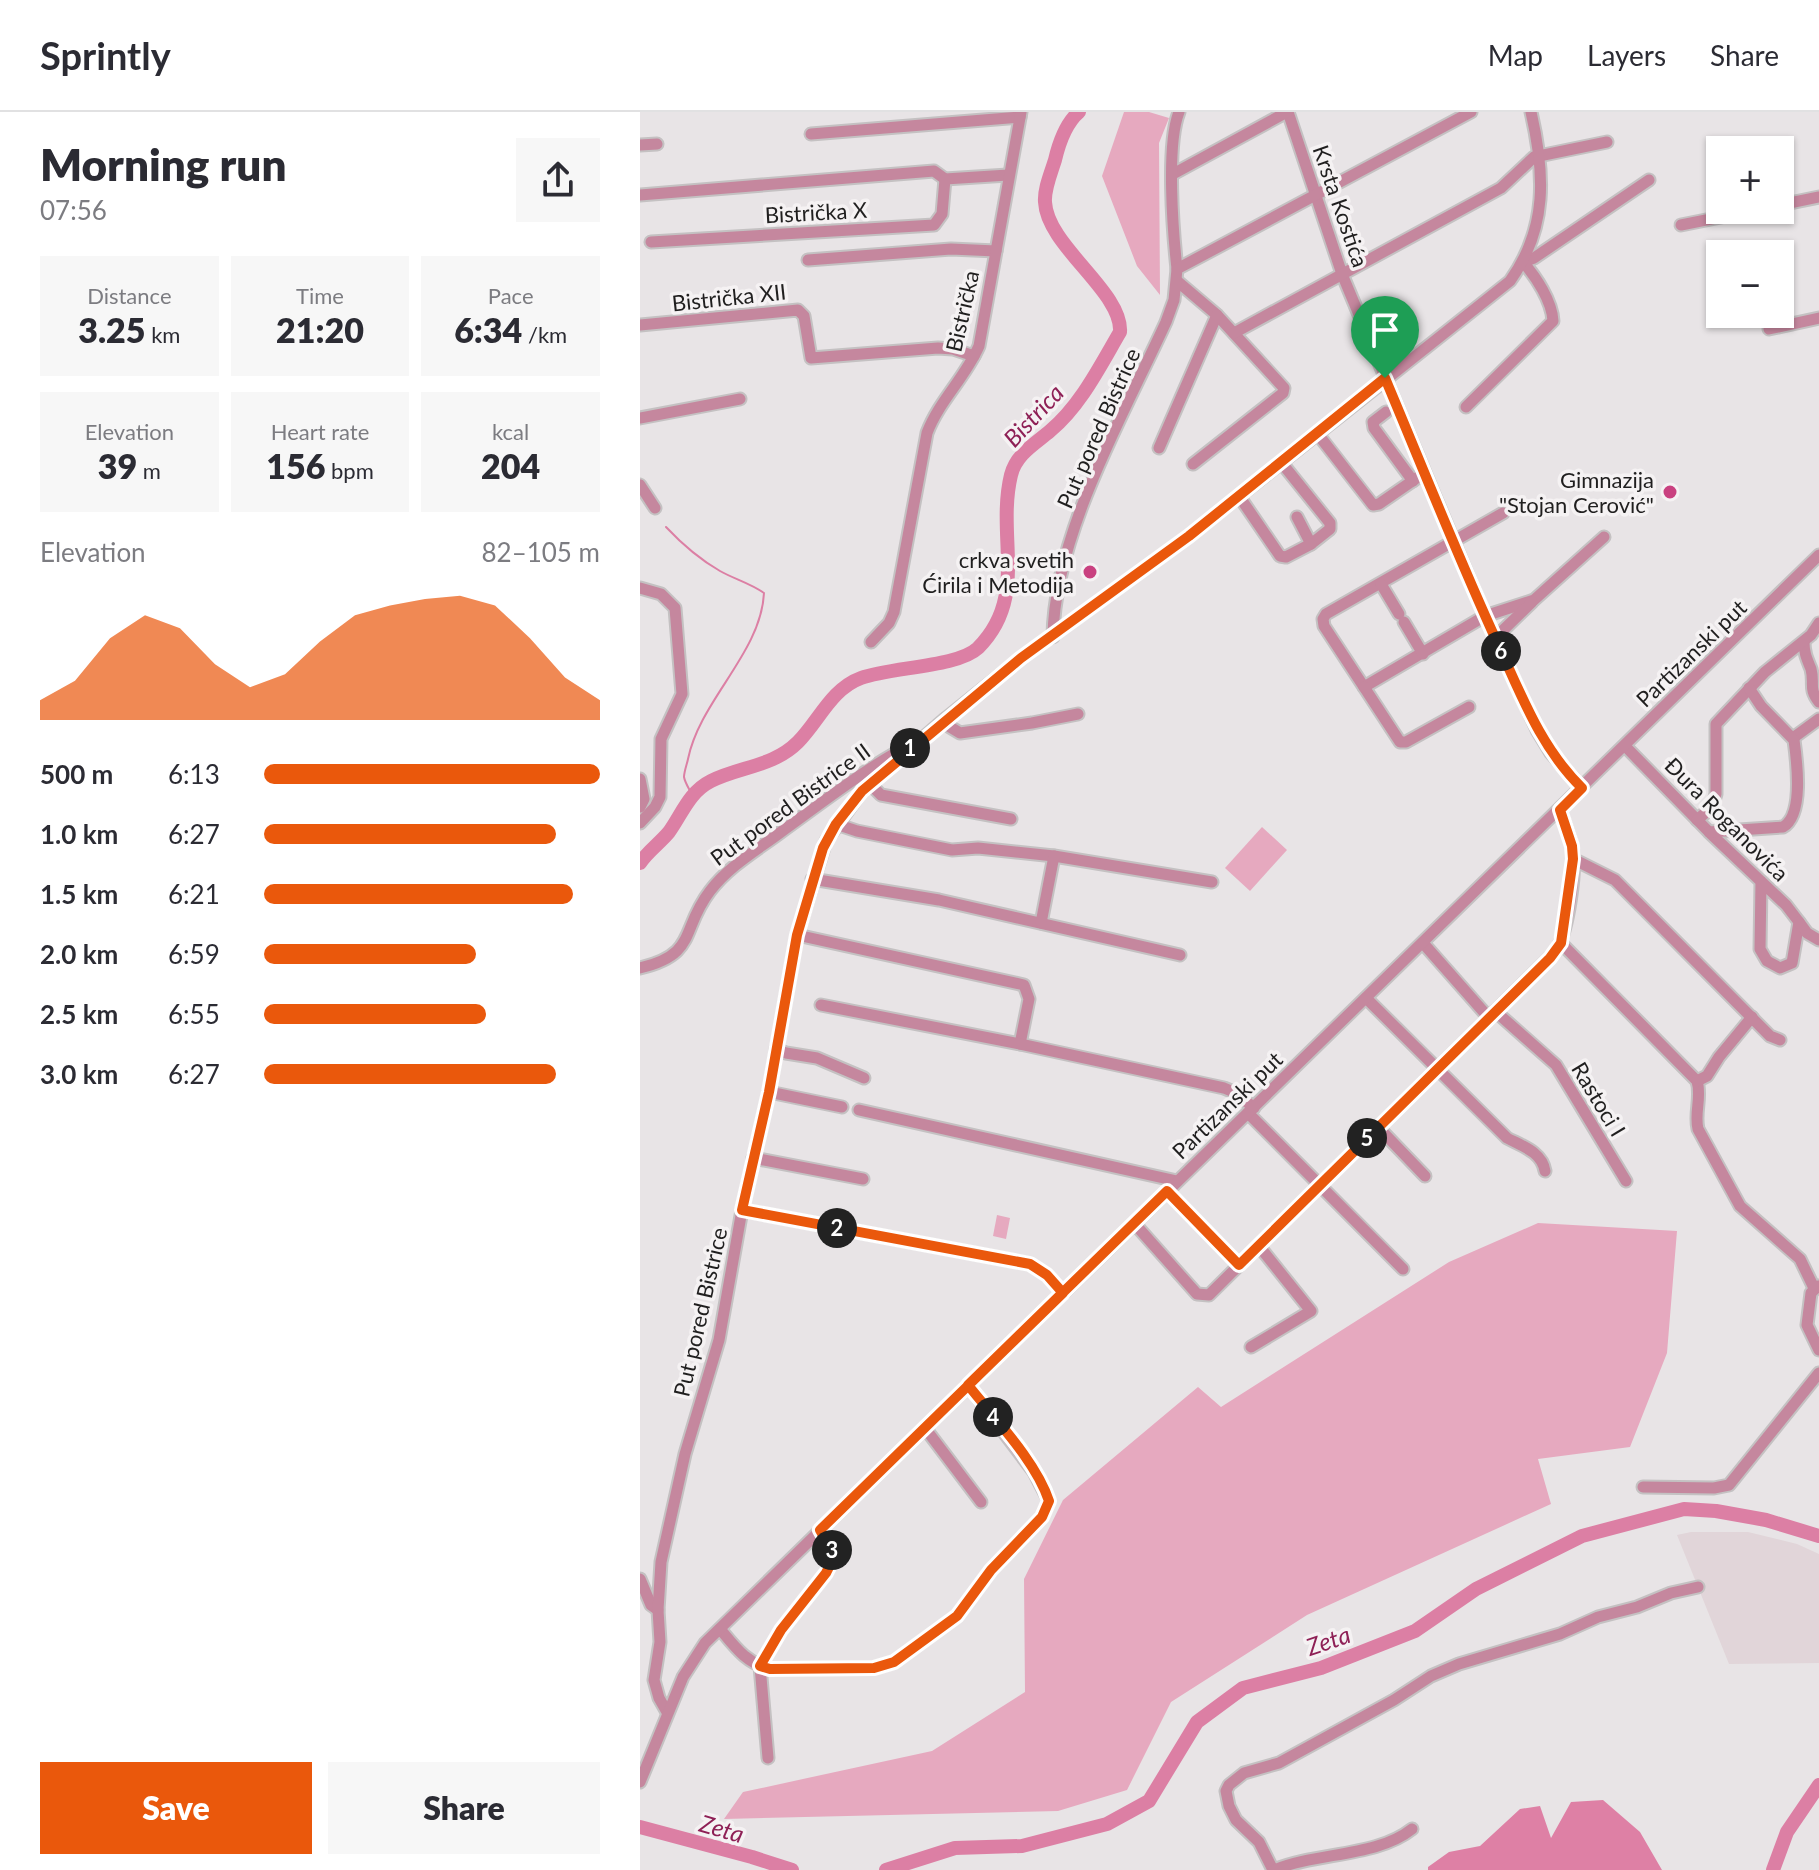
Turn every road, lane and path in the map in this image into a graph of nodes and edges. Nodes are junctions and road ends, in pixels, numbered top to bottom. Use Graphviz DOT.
graph roads {
  1 [pos="1179,112"];
  2 [pos="1288,112"];
  3 [pos="1471,112"];
  4 [pos="1531,112"];
  5 [pos="1020,114"];
  6 [pos="811,134"];
  7 [pos="1607,142"];
  8 [pos="657,144"];
  9 [pos="640,145"];
  10 [pos="1538,155"];
  11 [pos="1173,174"];
  12 [pos="1008,175"];
  13 [pos="945,179"];
  14 [pos="1649,180"];
  15 [pos="640,195"];
  16 [pos="1314,195"];
  17 [pos="1819,197"];
  18 [pos="1794,202"];
  19 [pos="1706,220"];
  20 [pos="1681,225"];
  21 [pos="651,242"];
  22 [pos="996,251"];
  23 [pos="808,260"];
  24 [pos="1523,262"];
  25 [pos="1342,274"];
  26 [pos="1177,275"];
  27 [pos="1217,315"];
  28 [pos="1819,318"];
  29 [pos="640,325"];
  30 [pos="1769,329"];
  31 [pos="1234,333"];
  32 [pos="974,356"];
  33 [pos="1385,378"];
  34 [pos="740,399"];
  35 [pos="1466,407"];
  36 [pos="1386,412"];
  37 [pos="640,418"];
  38 [pos="1317,433"];
  39 [pos="1159,448"];
  40 [pos="1281,462"];
  41 [pos="1193,464"];
  42 [pos="1424,473"];
  43 [pos="1413,481"];
  44 [pos="640,485"];
  45 [pos="1239,496"];
  46 [pos="655,508"];
  47 [pos="1503,513"];
  48 [pos="1297,517"];
  49 [pos="1604,537"];
  50 [pos="1454,543"];
  51 [pos="1311,544"];
  52 [pos="1819,555"];
  53 [pos="1381,584"];
  54 [pos="640,588"];
  55 [pos="1534,600"];
  56 [pos="1485,616"];
  57 [pos="1819,623"];
  58 [pos="1053,637"];
  59 [pos="1495,638"];
  60 [pos="871,642"];
  61 [pos="1804,642"];
  62 [pos="1423,654"];
  63 [pos="1364,687"];
  64 [pos="1749,688"];
  65 [pos="1819,702"];
  66 [pos="1469,707"];
  67 [pos="1078,714"];
  68 [pos="945,719"];
  69 [pos="1819,719"];
  70 [pos="1793,738"];
  71 [pos="1625,746"];
  72 [pos="911,748"];
  73 [pos="640,779"];
  74 [pos="854,779"];
  75 [pos="866,787"];
  76 [pos="1582,788"];
  77 [pos="640,807"];
  78 [pos="1560,810"];
  79 [pos="1011,819"];
  80 [pos="1697,820"];
  81 [pos="640,823"];
  82 [pos="836,824"];
  83 [pos="1709,832"];
  84 [pos="1054,856"];
  85 [pos="1573,859"];
  86 [pos="812,879"];
  87 [pos="1761,881"];
  88 [pos="1212,882"];
  89 [pos="1799,922"];
  90 [pos="1041,923"];
  91 [pos="797,935"];
  92 [pos="1819,940"];
  93 [pos="1423,943"];
  94 [pos="1561,943"];
  95 [pos="1180,955"];
  96 [pos="640,968"];
  97 [pos="1366,998"];
  98 [pos="821,1005"];
  99 [pos="1492,1014"];
  100 [pos="1752,1017"];
  101 [pos="1780,1040"];
  102 [pos="1020,1044"];
  103 [pos="776,1049"];
  104 [pos="1436,1069"];
  105 [pos="864,1078"];
  106 [pos="1697,1081"];
  107 [pos="769,1092"];
  108 [pos="842,1107"];
  109 [pos="859,1110"];
  110 [pos="1251,1110"];
  111 [pos="1378,1127"];
  112 [pos="753,1158"];
  113 [pos="1545,1171"];
  114 [pos="1425,1176"];
  115 [pos="863,1179"];
  116 [pos="1177,1181"];
  117 [pos="1626,1181"];
  118 [pos="1319,1186"];
  119 [pos="1167,1191"];
  120 [pos="742,1210"];
  121 [pos="1134,1223"];
  122 [pos="1259,1246"];
  123 [pos="1239,1265"];
  124 [pos="1403,1269"];
  125 [pos="1816,1287"];
  126 [pos="1063,1293"];
  127 [pos="1251,1347"];
  128 [pos="1819,1350"];
  129 [pos="1819,1373"];
  130 [pos="968,1385"];
  131 [pos="925,1428"];
  132 [pos="1643,1487"];
  133 [pos="981,1502"];
  134 [pos="820,1530"];
  135 [pos="640,1579"];
  136 [pos="1698,1587"];
  137 [pos="658,1610"];
  138 [pos="720,1629"];
  139 [pos="760,1666"];
  140 [pos="667,1712"];
  141 [pos="768,1758"];
  142 [pos="640,1782"];
  143 [pos="1412,1829"];
  144 [pos="1274,1870"];
  1 -- 11 [label="street, Put pored Bistrice"];
  2 -- 11 [label="street"];
  2 -- 16 [label="street, Krsta Kostića"];
  3 -- 16 [label="street"];
  4 -- 10 [label="street"];
  5 -- 6 [label="street"];
  5 -- 12 [label="street, Bistrička"];
  7 -- 10 [label="street"];
  8 -- 9 [label="street"];
  10 -- 24 [label="street"];
  10 -- 25 [label="street"];
  11 -- 26 [label="street, Put pored Bistrice"];
  12 -- 13 [label="street, Bistrička X"];
  12 -- 22 [label="street, Bistrička"];
  13 -- 15 [label="street, Bistrička X"];
  13 -- 21 [label="street, Bistrička X"];
  14 -- 24 [label="street"];
  16 -- 25 [label="street, Krsta Kostića"];
  16 -- 26 [label="street"];
  17 -- 18 [label="street"];
  19 -- 20 [label="street"];
  22 -- 23 [label="street"];
  22 -- 32 [label="street, Bistrička"];
  24 -- 33 [label="street"];
  24 -- 35 [label="street"];
  25 -- 31 [label="street"];
  25 -- 33 [label="street, Krsta Kostića"];
  26 -- 27 [label="street"];
  26 -- 58 [label="street, Put pored Bistrice"];
  27 -- 31 [label="street"];
  27 -- 39 [label="street"];
  28 -- 30 [label="street"];
  29 -- 32 [label="street, Bistrička XII"];
  31 -- 41 [label="street"];
  32 -- 60 [label="street, Bistrička"];
  33 -- 38 [label="street"];
  33 -- 42 [label="street, Krsta Kostića"];
  34 -- 37 [label="street"];
  36 -- 43 [label="street"];
  38 -- 40 [label="street"];
  38 -- 43 [label="street"];
  40 -- 45 [label="street"];
  40 -- 51 [label="street"];
  42 -- 43 [label="street"];
  42 -- 50 [label="street, Krsta Kostića"];
  44 -- 46 [label="street"];
  45 -- 51 [label="street"];
  45 -- 58 [label="street"];
  47 -- 50 [label="street"];
  48 -- 51 [label="street"];
  49 -- 55 [label="street"];
  50 -- 53 [label="street"];
  50 -- 56 [label="street, Krsta Kostića"];
  52 -- 71 [label="street, Partizanski put"];
  53 -- 62 [label="street"];
  53 -- 63 [label="street"];
  54 -- 81 [label="street"];
  55 -- 56 [label="street"];
  55 -- 59 [label="street"];
  56 -- 59 [label="street, Krsta Kostića"];
  56 -- 62 [label="street"];
  57 -- 61 [label="street"];
  58 -- 68 [label="street, Put pored Bistrice"];
  59 -- 76 [label="street, Krsta Kostića"];
  61 -- 64 [label="street"];
  61 -- 65 [label="street"];
  62 -- 63 [label="street"];
  63 -- 66 [label="street"];
  64 -- 70 [label="street"];
  64 -- 80 [label="street"];
  67 -- 68 [label="street"];
  68 -- 72 [label="street, Put pored Bistrice"];
  69 -- 70 [label="street"];
  70 -- 83 [label="street"];
  71 -- 76 [label="street, Partizanski put"];
  71 -- 80 [label="street, Đura Roganovića"];
  72 -- 74 [label="street, Put pored Bistrice II"];
  72 -- 75 [label="street, Put pored Bistrice"];
  73 -- 77 [label="street"];
  74 -- 75 [label="street"];
  74 -- 96 [label="street, Put pored Bistrice II"];
  75 -- 79 [label="street"];
  75 -- 82 [label="street, Put pored Bistrice"];
  76 -- 78 [label="street, Partizanski put"];
  78 -- 85 [label="street"];
  78 -- 93 [label="street, Partizanski put"];
  80 -- 83 [label="street, Đura Roganovića"];
  82 -- 84 [label="street"];
  82 -- 86 [label="street, Put pored Bistrice"];
  83 -- 87 [label="street, Đura Roganovića"];
  84 -- 88 [label="street"];
  84 -- 90 [label="street"];
  85 -- 94 [label="street"];
  85 -- 100 [label="street"];
  86 -- 90 [label="street"];
  86 -- 91 [label="street, Put pored Bistrice"];
  87 -- 89 [label="street, Đura Roganovića"];
  87 -- 89 [label="street"];
  89 -- 92 [label="street, Đura Roganovića"];
  90 -- 95 [label="street"];
  91 -- 102 [label="street"];
  91 -- 103 [label="street, Put pored Bistrice"];
  93 -- 97 [label="street, Partizanski put"];
  93 -- 99 [label="street, Rastoci I"];
  94 -- 99 [label="street"];
  94 -- 106 [label="street"];
  97 -- 104 [label="street"];
  97 -- 110 [label="street, Partizanski put"];
  98 -- 102 [label="street"];
  99 -- 104 [label="street"];
  99 -- 117 [label="street, Rastoci I"];
  100 -- 101 [label="street"];
  100 -- 106 [label="street"];
  102 -- 110 [label="street"];
  103 -- 105 [label="street"];
  103 -- 107 [label="street, Put pored Bistrice"];
  104 -- 111 [label="street"];
  104 -- 113 [label="street"];
  106 -- 125 [label="street"];
  107 -- 108 [label="street"];
  107 -- 112 [label="street, Put pored Bistrice"];
  109 -- 116 [label="street"];
  110 -- 116 [label="street, Partizanski put"];
  110 -- 118 [label="street"];
  111 -- 114 [label="street"];
  111 -- 118 [label="street"];
  112 -- 115 [label="street"];
  112 -- 120 [label="street, Put pored Bistrice"];
  116 -- 119 [label="street, Partizanski put"];
  118 -- 122 [label="street"];
  118 -- 124 [label="street"];
  119 -- 121 [label="street, Partizanski put"];
  119 -- 123 [label="street"];
  120 -- 126 [label="street"];
  120 -- 137 [label="street, Put pored Bistrice"];
  121 -- 123 [label="street"];
  121 -- 126 [label="street, Partizanski put"];
  122 -- 123 [label="street"];
  122 -- 127 [label="street"];
  125 -- 128 [label="street"];
  126 -- 130 [label="street, Partizanski put"];
  129 -- 132 [label="street"];
  130 -- 131 [label="street, Partizanski put"];
  130 -- 139 [label="street"];
  131 -- 133 [label="street"];
  131 -- 134 [label="street, Partizanski put"];
  134 -- 138 [label="street, Partizanski put"];
  134 -- 139 [label="street"];
  135 -- 137 [label="street"];
  136 -- 144 [label="street"];
  137 -- 140 [label="street, Put pored Bistrice"];
  138 -- 139 [label="street"];
  138 -- 140 [label="street, Partizanski put"];
  139 -- 141 [label="street"];
  140 -- 142 [label="street, Partizanski put"];
  143 -- 144 [label="street"];
}
